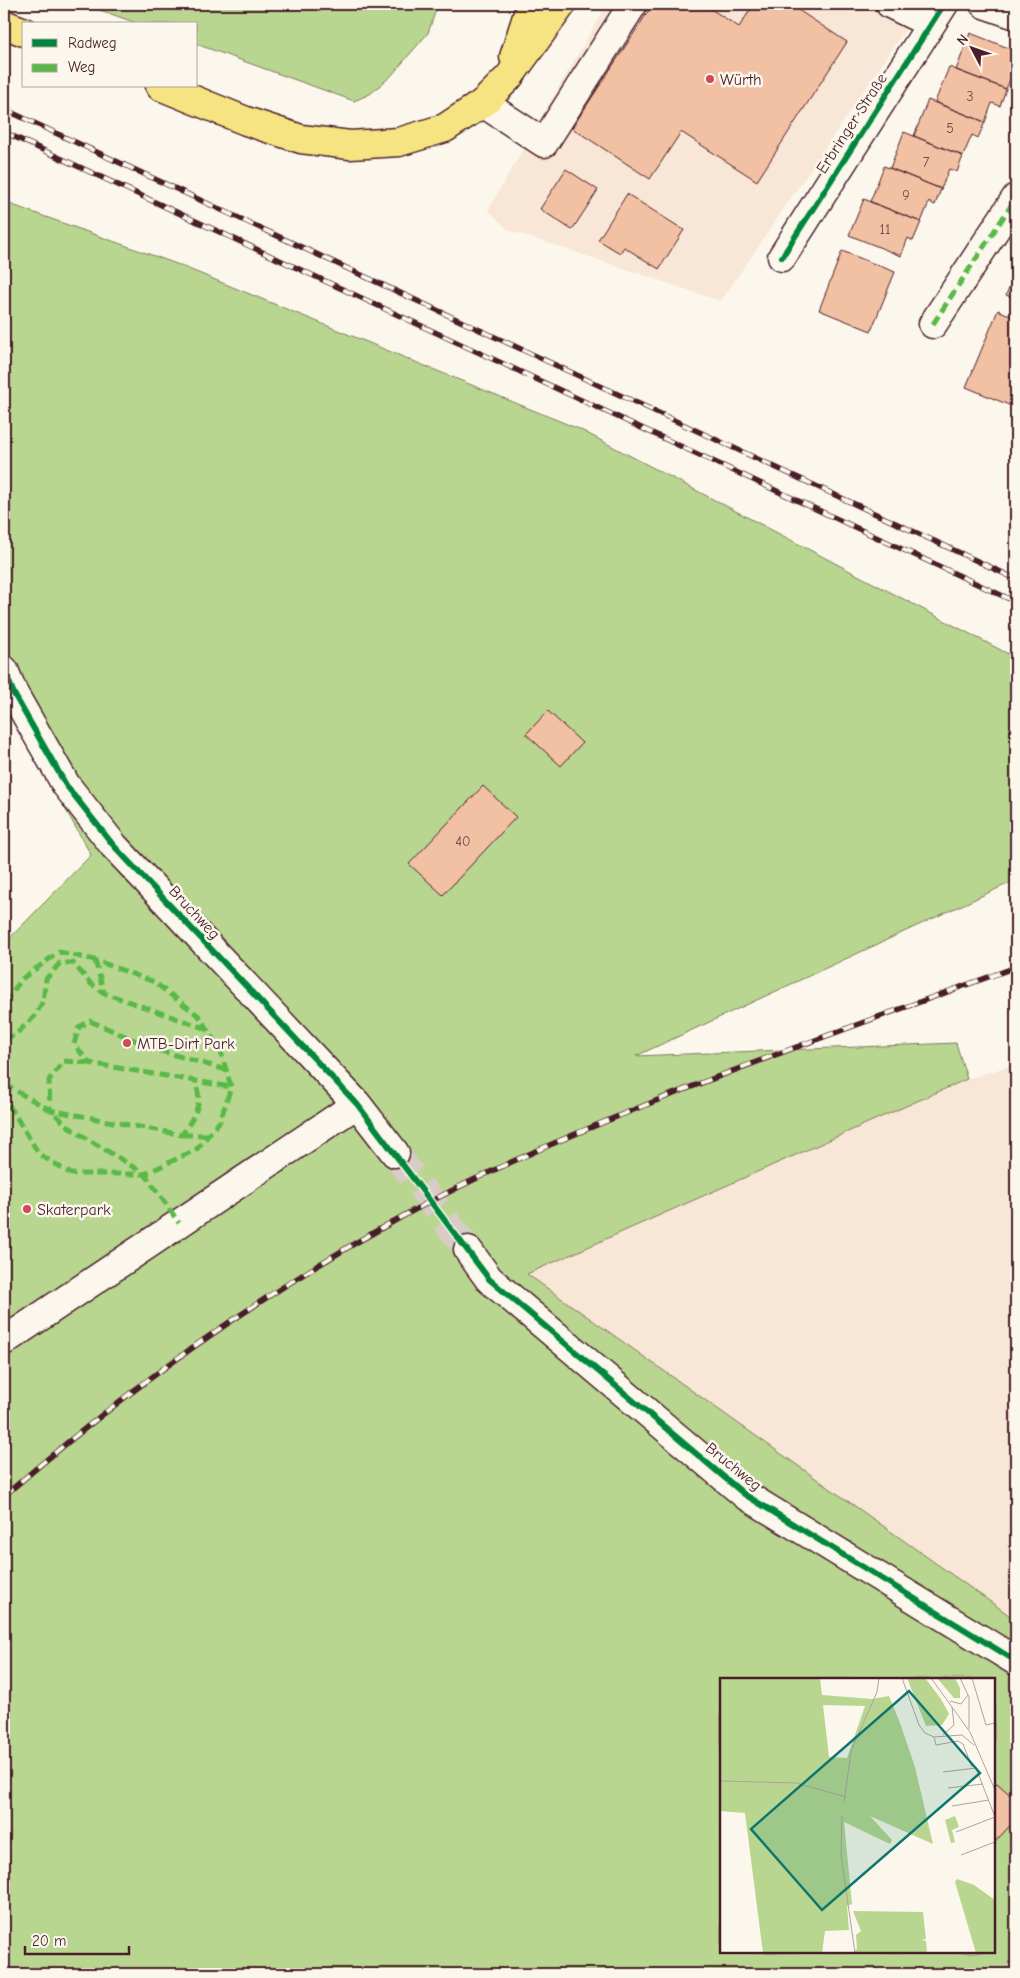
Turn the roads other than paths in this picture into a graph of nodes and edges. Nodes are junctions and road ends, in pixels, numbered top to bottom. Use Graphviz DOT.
graph roads {
  1 [pos="531,4"];
  2 [pos="562,4"];
  3 [pos="632,4"];
  4 [pos="890,4"];
  5 [pos="984,4"];
  6 [pos="938,14"];
  7 [pos="1016,15"];
  8 [pos="4,24"];
  9 [pos="22,31"];
  10 [pos="508,77"];
  11 [pos="165,88"];
  12 [pos="482,103"];
  13 [pos="1016,198"];
  14 [pos="782,257"];
  15 [pos="933,324"];
  16 [pos="4,670"];
  17 [pos="357,1104"];
  18 [pos="395,1153"];
  19 [pos="468,1250"];
  20 [pos="4,1341"];
  21 [pos="1016,1661"];
  1 -- 10 [label="main road"];
  2 -- 10 [label="main road"];
  3 -- 12 [label="street"];
  4 -- 6 [label="street"];
  5 -- 7 [label="street"];
  6 -- 14 [label="street, Erbringer Straße"];
  8 -- 9 [label="main road"];
  10 -- 12 [label="main road"];
  11 -- 12 [label="main road"];
  13 -- 15 [label="street"];
  16 -- 17 [label="street, Bruchweg"];
  17 -- 18 [label="street, Bruchweg"];
  17 -- 20 [label="street"];
  19 -- 21 [label="street, Bruchweg"];
}
